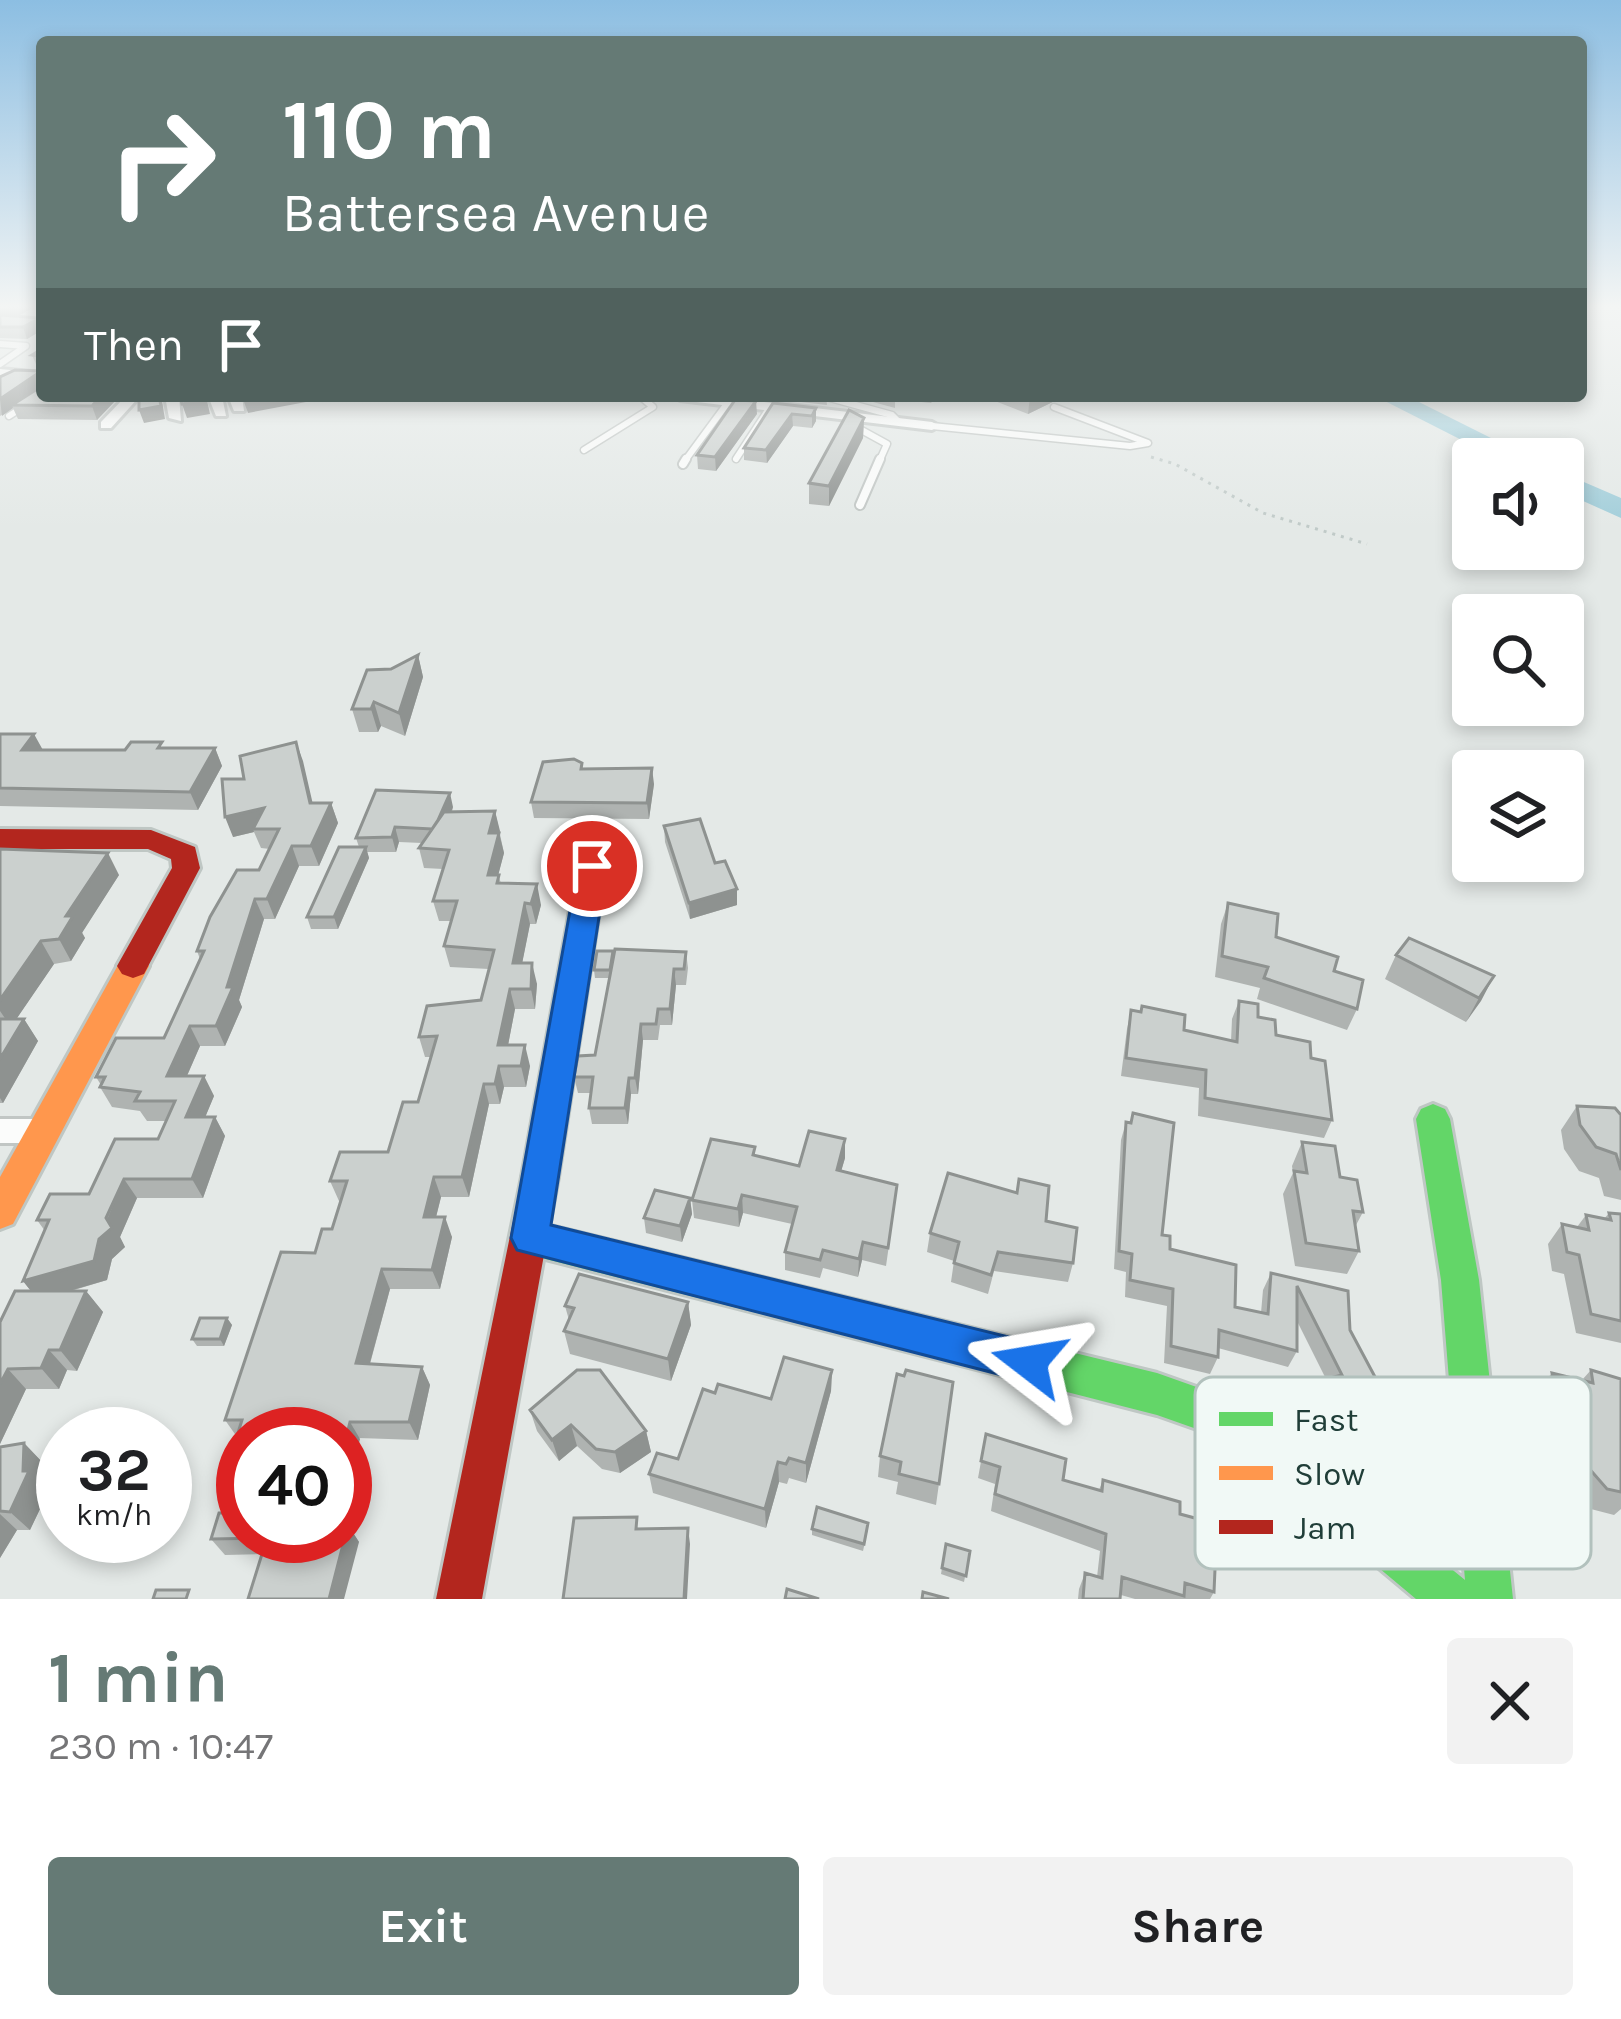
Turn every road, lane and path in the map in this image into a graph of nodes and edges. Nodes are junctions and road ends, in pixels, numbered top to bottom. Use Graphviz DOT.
graph roads {
  1 [pos="36,398"];
  2 [pos="127,402"];
  3 [pos="173,402"];
  4 [pos="217,402"];
  5 [pos="644,402"];
  6 [pos="708,402"];
  7 [pos="841,403"];
  8 [pos="726,406"];
  9 [pos="1054,407"];
  10 [pos="767,410"];
  11 [pos="220,413"];
  12 [pos="9,416"];
  13 [pos="176,418"];
  14 [pos="856,418"];
  15 [pos="899,422"];
  16 [pos="106,424"];
  17 [pos="932,426"];
  18 [pos="1118,445"];
  19 [pos="584,450"];
  20 [pos="736,459"];
  21 [pos="683,464"];
  22 [pos="860,505"];
  23 [pos="1366,544"];
  24 [pos="0,839"];
  25 [pos="592,866"];
  26 [pos="1433,1118"];
  27 [pos="0,1132"];
  28 [pos="42,1132"];
  29 [pos="0,1212"];
  30 [pos="530,1238"];
  31 [pos="1469,1377"];
  32 [pos="1195,1407"];
  33 [pos="1417,1569"];
  34 [pos="1487,1569"];
  35 [pos="459,1599"];
  36 [pos="1453,1599"];
  37 [pos="1490,1599"];
  1 -- 12 [label="lane"];
  2 -- 16 [label="street"];
  3 -- 13 [label="street"];
  4 -- 11 [label="street"];
  5 -- 19 [label="lane"];
  6 -- 8 [label="street"];
  7 -- 15 [label="lane"];
  8 -- 10 [label="street"];
  8 -- 21 [label="lane"];
  9 -- 18 [label="lane"];
  10 -- 14 [label="street"];
  10 -- 20 [label="lane"];
  14 -- 15 [label="street"];
  14 -- 22 [label="lane"];
  15 -- 17 [label="street"];
  17 -- 18 [label="lane"];
  18 -- 23 [label="path"];
  24 -- 28 [label="street"];
  25 -- 30 [label="street"];
  26 -- 31 [label="street"];
  27 -- 28 [label="street"];
  28 -- 29 [label="street"];
  30 -- 32 [label="street"];
  30 -- 35 [label="street"];
  33 -- 36 [label="street"];
  34 -- 37 [label="street"];
}
